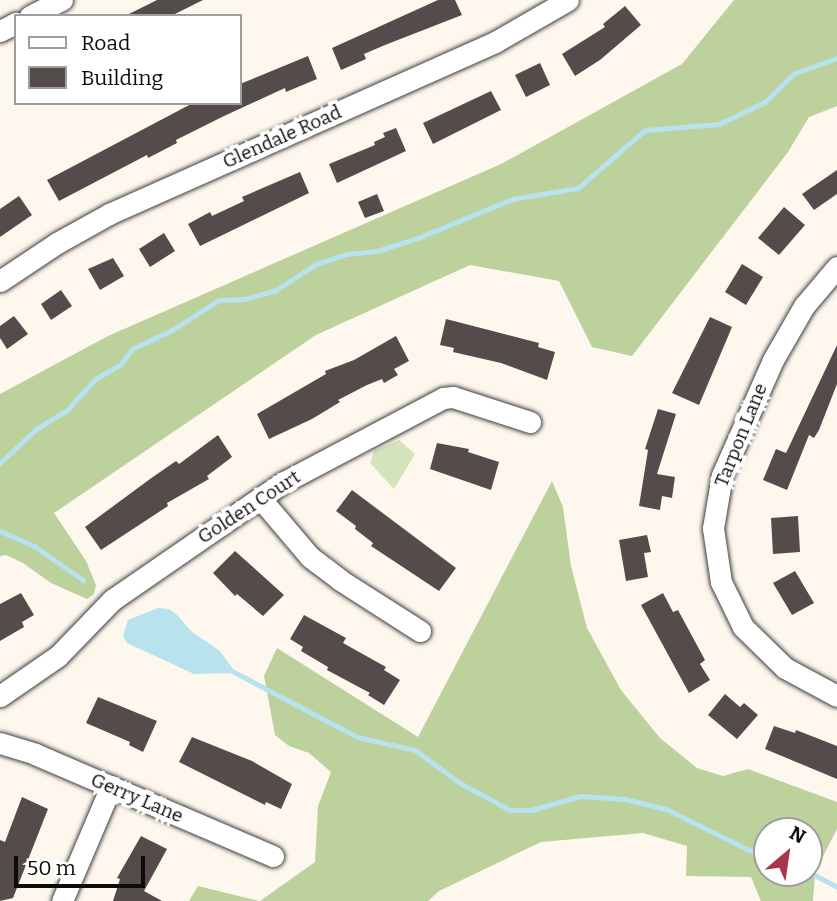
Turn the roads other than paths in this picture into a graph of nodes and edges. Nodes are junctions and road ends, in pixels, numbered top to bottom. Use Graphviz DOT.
graph roads {
  1 [pos="62,0"];
  2 [pos="568,0"];
  3 [pos="34,14"];
  4 [pos="837,267"];
  5 [pos="0,281"];
  6 [pos="530,422"];
  7 [pos="260,498"];
  8 [pos="420,631"];
  9 [pos="0,696"];
  10 [pos="837,696"];
  11 [pos="0,743"];
  12 [pos="111,786"];
  13 [pos="273,856"];
  14 [pos="62,901"];
  1 -- 3 [label="street"];
  2 -- 5 [label="street, Glendale Road"];
  4 -- 10 [label="street, Tarpon Lane"];
  6 -- 7 [label="street, Golden Court"];
  7 -- 8 [label="street"];
  7 -- 9 [label="street, Golden Court"];
  11 -- 12 [label="street, Gerry Lane"];
  12 -- 13 [label="street, Gerry Lane"];
  12 -- 14 [label="street"];
}
